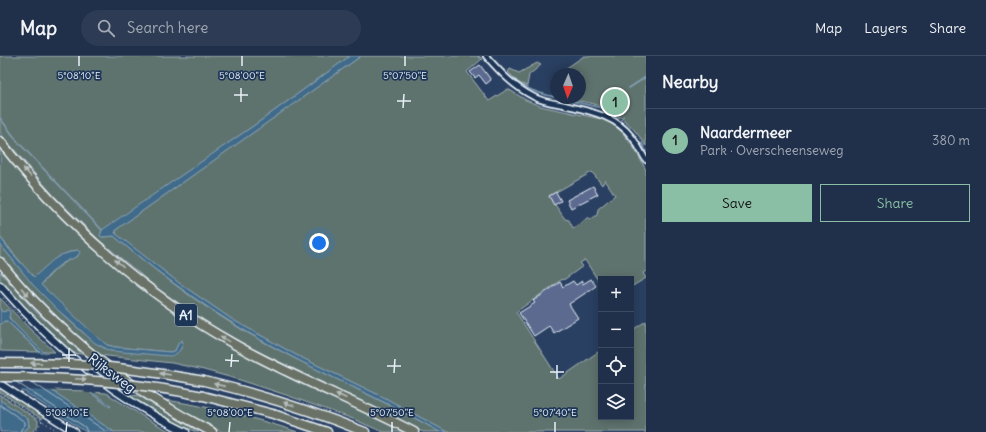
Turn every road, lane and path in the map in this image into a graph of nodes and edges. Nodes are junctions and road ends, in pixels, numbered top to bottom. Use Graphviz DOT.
graph roads {
  1 [pos="486,56"];
  2 [pos="624,115"];
  3 [pos="622,119"];
  4 [pos="0,141"];
  5 [pos="646,160"];
  6 [pos="0,262"];
  7 [pos="0,285"];
  8 [pos="0,363"];
  9 [pos="0,377"];
  10 [pos="0,384"];
  11 [pos="0,393"];
  12 [pos="47,414"];
  13 [pos="42,421"];
  14 [pos="35,432"];
  15 [pos="59,432"];
  16 [pos="75,432"];
  17 [pos="186,432"];
  18 [pos="212,432"];
  19 [pos="327,432"];
  20 [pos="366,432"];
  21 [pos="414,432"];
  1 -- 5 [label="street"];
  2 -- 3 [label="path"];
  21 -- 4 [label="highway, A1, one-way"];
  6 -- 18 [label="highway, one-way"];
  7 -- 17 [label="main road, Rijksweg"];
  20 -- 8 [label="highway, one-way, bridge"];
  9 -- 19 [label="highway, one-way, bridge"];
  10 -- 12 [label="main road"];
  11 -- 13 [label="path"];
  12 -- 13 [label="path"];
  12 -- 16 [label="main road"];
  13 -- 14 [label="path"];
  13 -- 15 [label="path"];
}
